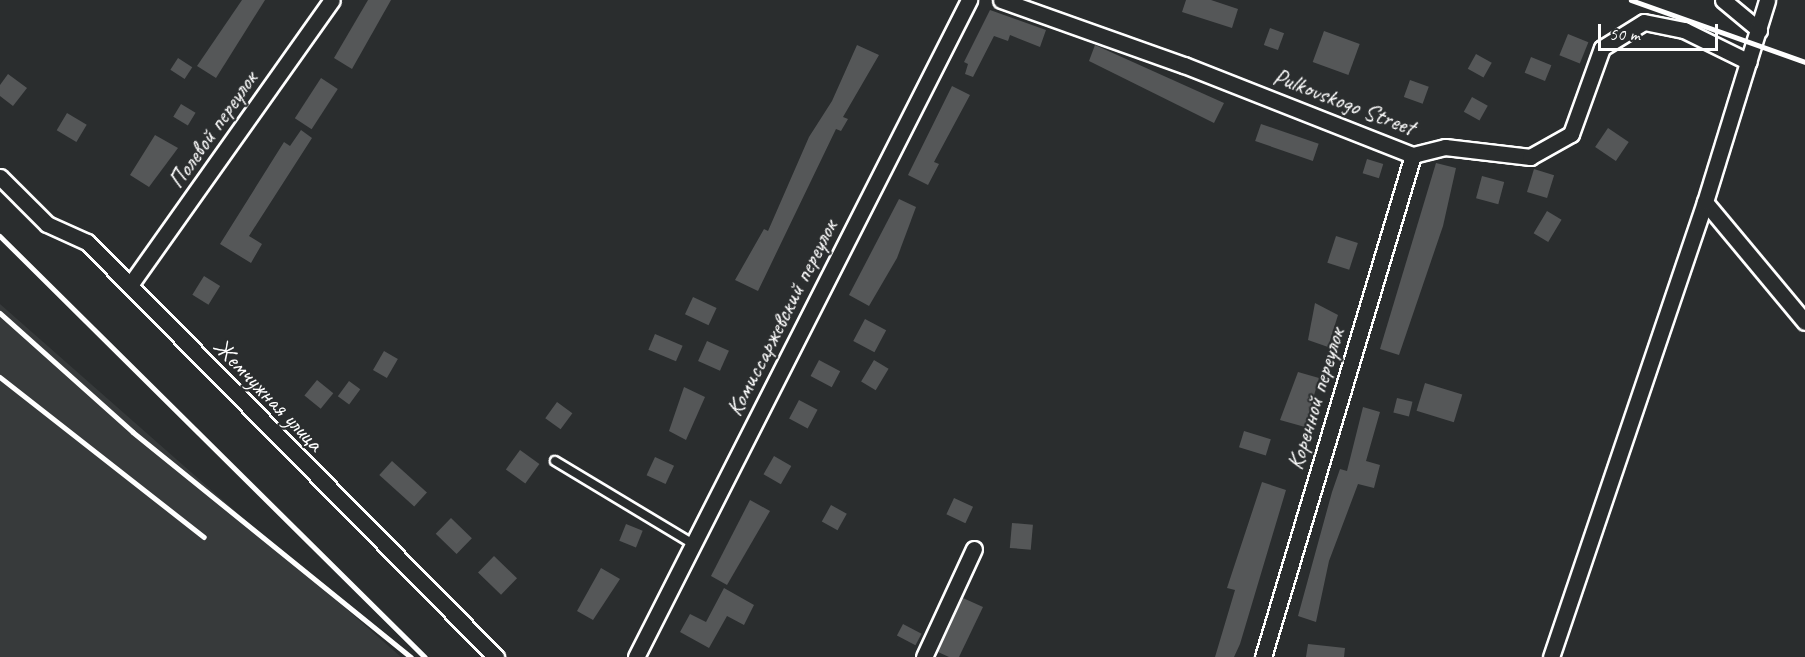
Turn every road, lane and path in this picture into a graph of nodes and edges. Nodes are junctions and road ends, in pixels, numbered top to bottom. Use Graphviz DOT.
graph roads {
  1 [pos="332,0"];
  2 [pos="969,0"];
  3 [pos="1001,0"];
  4 [pos="1723,0"];
  5 [pos="1767,0"];
  6 [pos="1759,30"];
  7 [pos="1749,62"];
  8 [pos="1413,155"];
  9 [pos="0,177"];
  10 [pos="1705,202"];
  11 [pos="130,285"];
  12 [pos="1805,322"];
  13 [pos="555,461"];
  14 [pos="693,544"];
  15 [pos="974,549"];
  16 [pos="496,657"];
  17 [pos="636,657"];
  18 [pos="924,657"];
  19 [pos="1263,657"];
  20 [pos="1551,657"];
  1 -- 11 [label="street, Полевой переулок"];
  2 -- 14 [label="street, Комиссаржевский переулок"];
  3 -- 8 [label="street, Pulkovskogo Street"];
  4 -- 6 [label="street"];
  5 -- 6 [label="street"];
  6 -- 7 [label="street"];
  7 -- 8 [label="street, Pulkovskogo Street"];
  7 -- 10 [label="street"];
  8 -- 19 [label="street, Коренной переулок"];
  9 -- 11 [label="street, Жемчужная улица"];
  10 -- 12 [label="street"];
  10 -- 20 [label="street"];
  11 -- 16 [label="street, Жемчужная улица"];
  13 -- 14 [label="lane"];
  14 -- 17 [label="street, Комиссаржевский переулок"];
  15 -- 18 [label="street"];
}
